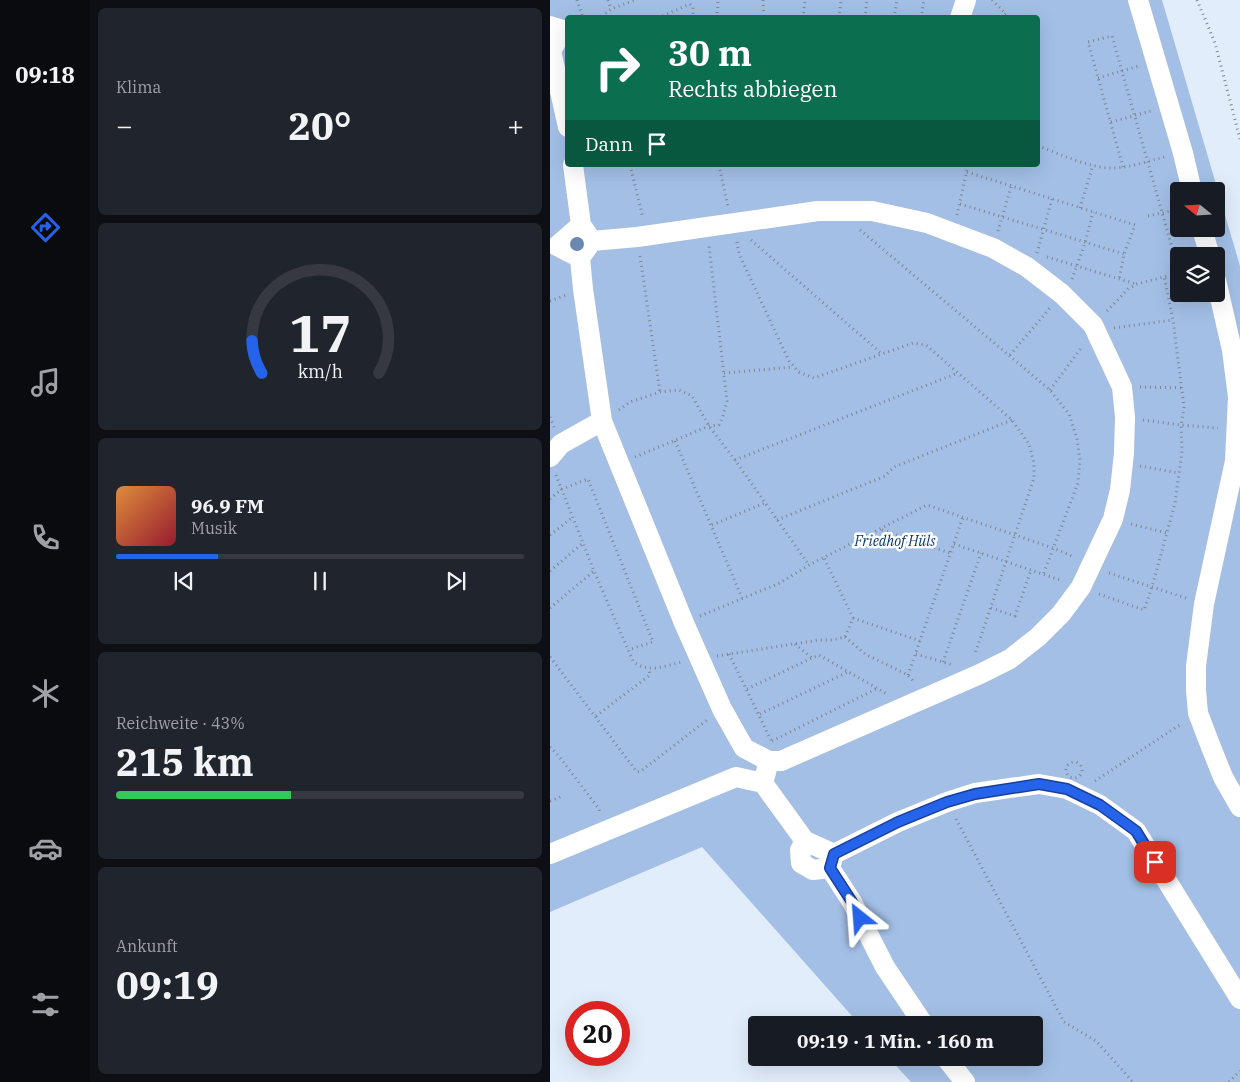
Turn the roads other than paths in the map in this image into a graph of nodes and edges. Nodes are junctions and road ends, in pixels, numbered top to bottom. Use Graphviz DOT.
graph roads {
  1 [pos="966,0"];
  2 [pos="1138,0"];
  3 [pos="961,15"];
  4 [pos="550,26"];
  5 [pos="551,51"];
  6 [pos="565,113"];
  7 [pos="577,168"];
  8 [pos="1190,182"];
  9 [pos="586,233"];
  10 [pos="553,246"];
  11 [pos="580,258"];
  12 [pos="1221,302"];
  13 [pos="602,421"];
  14 [pos="551,462"];
  15 [pos="744,748"];
  16 [pos="775,761"];
  17 [pos="736,777"];
  18 [pos="763,783"];
  19 [pos="1240,807"];
  20 [pos="550,854"];
  21 [pos="832,861"];
  22 [pos="1240,999"];
  23 [pos="918,1016"];
  24 [pos="952,1066"];
  25 [pos="965,1082"];
  1 -- 3 [label="lane"];
  2 -- 8 [label="lane"];
  4 -- 5 [label="lane"];
  5 -- 6 [label="lane"];
  7 -- 9 [label="lane"];
  9 -- 10 [label="lane"];
  9 -- 11 [label="lane"];
  9 -- 16 [label="lane"];
  10 -- 11 [label="lane"];
  11 -- 13 [label="lane"];
  12 -- 19 [label="lane"];
  13 -- 14 [label="lane"];
  13 -- 15 [label="lane"];
  15 -- 16 [label="lane"];
  15 -- 17 [label="lane"];
  16 -- 18 [label="lane"];
  17 -- 18 [label="lane"];
  17 -- 20 [label="lane"];
  18 -- 21 [label="lane"];
  21 -- 22 [label="lane"];
  21 -- 23 [label="lane"];
  24 -- 25 [label="lane"];
}
